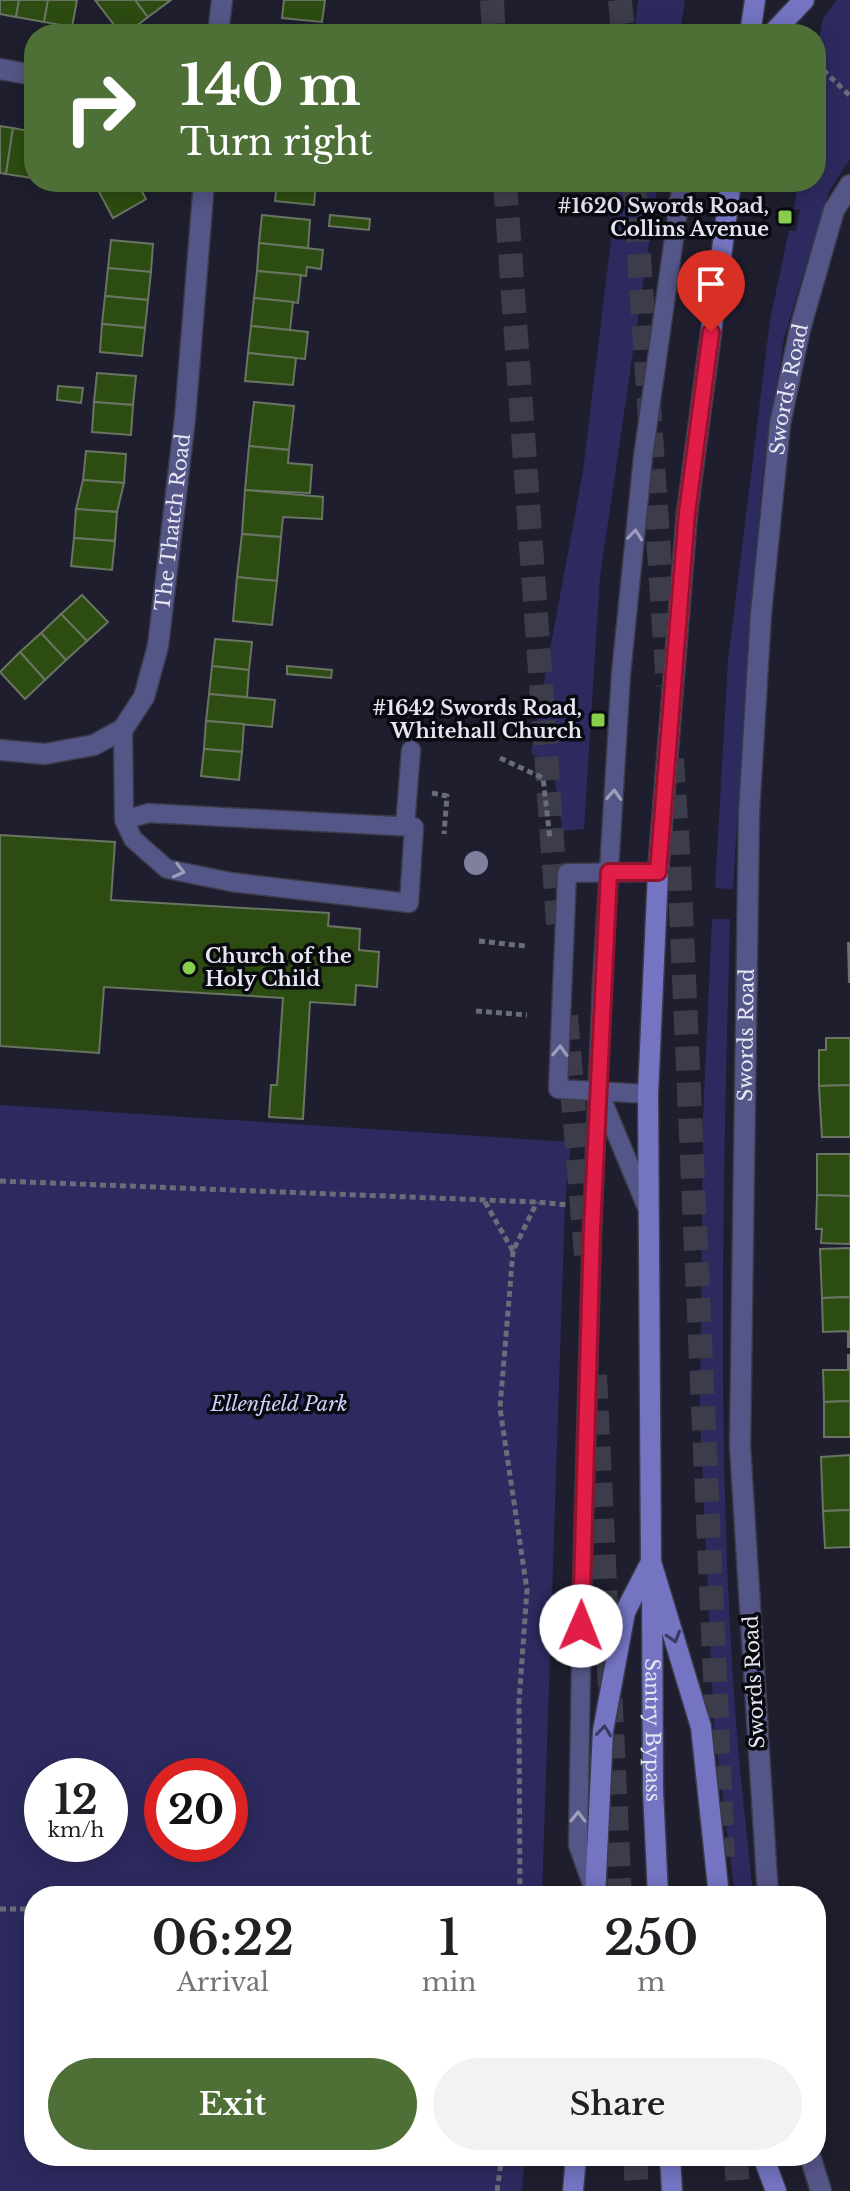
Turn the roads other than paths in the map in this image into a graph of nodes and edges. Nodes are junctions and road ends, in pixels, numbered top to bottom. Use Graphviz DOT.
graph roads {
  1 [pos="222,0"];
  2 [pos="755,0"];
  3 [pos="804,0"];
  4 [pos="219,24"];
  5 [pos="751,24"];
  6 [pos="781,24"];
  7 [pos="0,69"];
  8 [pos="24,73"];
  9 [pos="850,185"];
  10 [pos="203,192"];
  11 [pos="681,192"];
  12 [pos="730,192"];
  13 [pos="123,729"];
  14 [pos="0,750"];
  15 [pos="411,750"];
  16 [pos="124,820"];
  17 [pos="405,826"];
  18 [pos="609,872"];
  19 [pos="658,872"];
  20 [pos="598,1091"];
  21 [pos="648,1094"];
  22 [pos="649,1212"];
  23 [pos="651,1562"];
  24 [pos="592,1886"];
  25 [pos="595,1886"];
  26 [pos="658,1886"];
  27 [pos="718,1886"];
  28 [pos="767,1886"];
  29 [pos="575,2166"];
  30 [pos="671,2166"];
  31 [pos="767,2166"];
  32 [pos="813,2166"];
  33 [pos="573,2191"];
  34 [pos="672,2191"];
  35 [pos="776,2191"];
  36 [pos="821,2191"];
  1 -- 4 [label="street"];
  2 -- 5 [label="main road"];
  3 -- 6 [label="main road"];
  7 -- 8 [label="street"];
  9 -- 28 [label="street, Swords Road"];
  10 -- 13 [label="street, The Thatch Road"];
  18 -- 11 [label="lane, one-way"];
  12 -- 19 [label="main road"];
  13 -- 14 [label="street"];
  13 -- 16 [label="lane"];
  15 -- 17 [label="lane"];
  16 -- 17 [label="lane"];
  16 -- 17 [label="lane, one-way"];
  18 -- 19 [label="lane"];
  18 -- 20 [label="lane"];
  20 -- 18 [label="lane, one-way"];
  19 -- 21 [label="main road"];
  20 -- 21 [label="lane"];
  20 -- 22 [label="lane"];
  24 -- 20 [label="lane, one-way"];
  21 -- 22 [label="main road"];
  22 -- 23 [label="main road"];
  25 -- 23 [label="main road, one-way"];
  23 -- 26 [label="main road, Santry Bypass"];
  23 -- 27 [label="main road, one-way"];
  29 -- 33 [label="main road"];
  30 -- 34 [label="main road"];
  31 -- 35 [label="main road"];
  32 -- 36 [label="street"];
}
